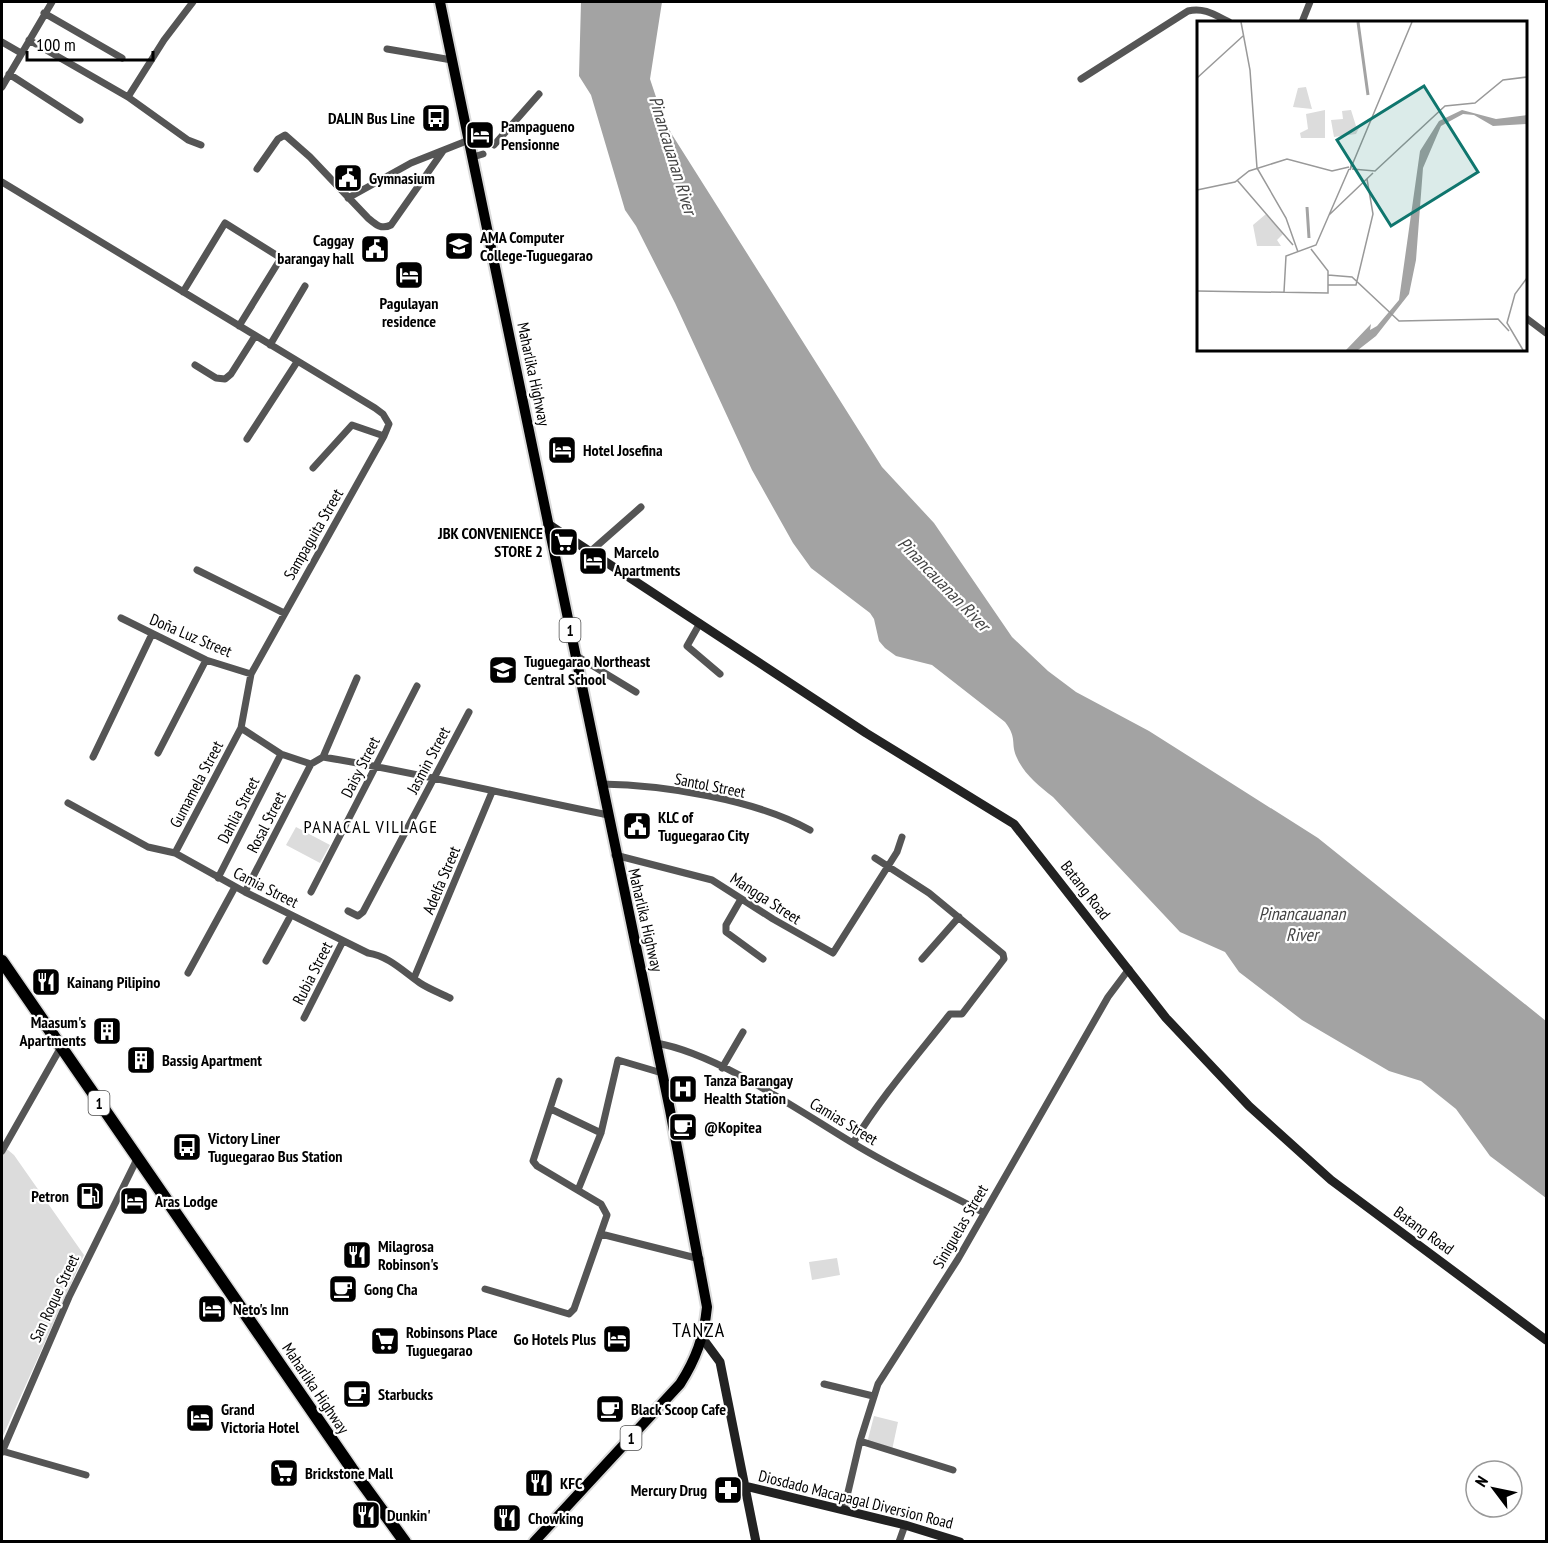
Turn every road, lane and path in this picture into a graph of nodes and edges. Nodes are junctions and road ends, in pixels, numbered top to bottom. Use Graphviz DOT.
graph roads {
  1 [pos="52,2"];
  2 [pos="193,2"];
  3 [pos="440,2"];
  4 [pos="1310,2"];
  5 [pos="44,13"];
  6 [pos="1227,21"];
  7 [pos="1302,21"];
  8 [pos="29,40"];
  9 [pos="2,42"];
  10 [pos="387,49"];
  11 [pos="21,53"];
  12 [pos="122,58"];
  13 [pos="452,60"];
  14 [pos="9,74"];
  15 [pos="1081,79"];
  16 [pos="2,87"];
  17 [pos="539,94"];
  18 [pos="128,98"];
  19 [pos="80,120"];
  20 [pos="469,140"];
  21 [pos="201,145"];
  22 [pos="495,145"];
  23 [pos="443,151"];
  24 [pos="257,169"];
  25 [pos="2,182"];
  26 [pos="348,198"];
  27 [pos="305,286"];
  28 [pos="183,292"];
  29 [pos="1527,319"];
  30 [pos="239,326"];
  31 [pos="1546,333"];
  32 [pos="255,336"];
  33 [pos="270,345"];
  34 [pos="297,362"];
  35 [pos="195,365"];
  36 [pos="384,436"];
  37 [pos="247,439"];
  38 [pos="313,468"];
  39 [pos="641,507"];
  40 [pos="548,524"];
  41 [pos="591,552"];
  42 [pos="197,570"];
  43 [pos="284,613"];
  44 [pos="121,618"];
  45 [pos="700,623"];
  46 [pos="152,634"];
  47 [pos="575,655"];
  48 [pos="206,660"];
  49 [pos="251,674"];
  50 [pos="720,674"];
  51 [pos="357,678"];
  52 [pos="417,686"];
  53 [pos="636,692"];
  54 [pos="469,712"];
  55 [pos="241,728"];
  56 [pos="158,753"];
  57 [pos="281,754"];
  58 [pos="93,757"];
  59 [pos="323,757"];
  60 [pos="310,764"];
  61 [pos="376,766"];
  62 [pos="434,776"];
  63 [pos="601,784"];
  64 [pos="492,792"];
  65 [pos="68,803"];
  66 [pos="608,815"];
  67 [pos="810,830"];
  68 [pos="902,837"];
  69 [pos="175,853"];
  70 [pos="615,855"];
  71 [pos="875,858"];
  72 [pos="888,865"];
  73 [pos="218,878"];
  74 [pos="235,887"];
  75 [pos="245,892"];
  76 [pos="310,892"];
  77 [pos="741,899"];
  78 [pos="348,911"];
  79 [pos="291,915"];
  80 [pos="959,917"];
  81 [pos="343,940"];
  82 [pos="764,958"];
  83 [pos="922,959"];
  84 [pos="2,961"];
  85 [pos="266,961"];
  86 [pos="1129,969"];
  87 [pos="188,973"];
  88 [pos="414,978"];
  89 [pos="450,998"];
  90 [pos="304,1018"];
  91 [pos="743,1032"];
  92 [pos="656,1042"];
  93 [pos="61,1047"];
  94 [pos="722,1068"];
  95 [pos="662,1073"];
  96 [pos="559,1082"];
  97 [pos="550,1109"];
  98 [pos="601,1133"];
  99 [pos="853,1143"];
  100 [pos="2,1152"];
  101 [pos="138,1157"];
  102 [pos="578,1190"];
  103 [pos="984,1213"];
  104 [pos="601,1234"];
  105 [pos="700,1259"];
  106 [pos="485,1289"];
  107 [pos="703,1339"];
  108 [pos="1546,1340"];
  109 [pos="824,1384"];
  110 [pos="873,1396"];
  111 [pos="860,1441"];
  112 [pos="2,1451"];
  113 [pos="953,1470"];
  114 [pos="86,1475"];
  115 [pos="745,1486"];
  116 [pos="844,1509"];
  117 [pos="905,1525"];
  118 [pos="403,1540"];
  119 [pos="534,1542"];
  120 [pos="756,1542"];
  121 [pos="899,1542"];
  122 [pos="960,1542"];
  1 -- 5 [label="street"];
  2 -- 18 [label="street"];
  3 -- 13 [label="main road, Maharlika Highway / 1"];
  4 -- 7 [label="street"];
  5 -- 8 [label="street"];
  5 -- 12 [label="street"];
  6 -- 15 [label="street"];
  8 -- 11 [label="street"];
  8 -- 18 [label="street"];
  9 -- 11 [label="street"];
  10 -- 13 [label="street"];
  11 -- 14 [label="street"];
  13 -- 20 [label="main road, Maharlika Highway / 1"];
  14 -- 16 [label="street"];
  14 -- 19 [label="street"];
  17 -- 22 [label="street"];
  18 -- 21 [label="street"];
  20 -- 23 [label="street"];
  20 -- 40 [label="main road, Maharlika Highway / 1"];
  23 -- 26 [label="street"];
  23 -- 26 [label="street"];
  24 -- 26 [label="street"];
  25 -- 28 [label="street"];
  27 -- 33 [label="street"];
  28 -- 30 [label="street"];
  28 -- 30 [label="street"];
  29 -- 31 [label="street"];
  30 -- 32 [label="street"];
  32 -- 33 [label="street"];
  32 -- 35 [label="street"];
  33 -- 34 [label="street"];
  34 -- 36 [label="street"];
  34 -- 37 [label="street"];
  36 -- 38 [label="street"];
  36 -- 43 [label="street, Sampaguita Street"];
  39 -- 41 [label="street"];
  40 -- 41 [label="street, Batang Road"];
  40 -- 47 [label="main road, Maharlika Highway / 1"];
  41 -- 45 [label="street, Batang Road"];
  42 -- 43 [label="street"];
  43 -- 49 [label="street, Sampaguita Street"];
  44 -- 46 [label="street, Doña Luz Street"];
  45 -- 50 [label="street"];
  45 -- 86 [label="street, Batang Road"];
  46 -- 48 [label="street, Doña Luz Street"];
  46 -- 58 [label="street"];
  47 -- 53 [label="street"];
  47 -- 63 [label="main road, Maharlika Highway / 1"];
  48 -- 49 [label="street, Doña Luz Street"];
  48 -- 56 [label="street"];
  49 -- 55 [label="street, Sampaguita Street"];
  51 -- 59 [label="street"];
  52 -- 61 [label="street, Daisy Street"];
  54 -- 62 [label="street, Jasmin Street"];
  55 -- 57 [label="street"];
  55 -- 69 [label="street, Gumamela Street"];
  57 -- 60 [label="street"];
  57 -- 73 [label="street, Dahlia Street"];
  59 -- 60 [label="street"];
  59 -- 61 [label="street"];
  60 -- 75 [label="street, Rosal Street"];
  61 -- 62 [label="street"];
  61 -- 76 [label="street, Daisy Street"];
  62 -- 64 [label="street"];
  62 -- 78 [label="street, Jasmin Street"];
  63 -- 66 [label="main road, Maharlika Highway / 1"];
  63 -- 67 [label="street, Santol Street"];
  64 -- 66 [label="street"];
  64 -- 88 [label="street, Adelfa Street"];
  65 -- 69 [label="street, Camia Street"];
  66 -- 70 [label="main road, Maharlika Highway / 1"];
  68 -- 72 [label="street"];
  69 -- 73 [label="street, Camia Street"];
  70 -- 77 [label="street, Mangga Street"];
  70 -- 92 [label="main road, Maharlika Highway / 1"];
  71 -- 72 [label="street"];
  72 -- 77 [label="street, Mangga Street"];
  72 -- 80 [label="street"];
  73 -- 74 [label="street, Camia Street"];
  74 -- 75 [label="street, Camia Street"];
  74 -- 87 [label="street"];
  75 -- 79 [label="street, Camia Street"];
  77 -- 82 [label="street"];
  79 -- 81 [label="street, Camia Street"];
  79 -- 85 [label="street"];
  80 -- 83 [label="street"];
  80 -- 99 [label="street"];
  81 -- 88 [label="street, Camia Street"];
  81 -- 90 [label="street, Rubia Street"];
  84 -- 93 [label="highway, Maharlika Highway / 1"];
  86 -- 103 [label="street, Siniguelas Street"];
  86 -- 108 [label="street, Batang Road"];
  88 -- 89 [label="street, Camia Street"];
  91 -- 94 [label="street"];
  92 -- 94 [label="street, Camias Street"];
  92 -- 95 [label="main road, Maharlika Highway / 1"];
  93 -- 100 [label="street"];
  93 -- 101 [label="highway, Maharlika Highway / 1"];
  94 -- 99 [label="street, Camias Street"];
  95 -- 98 [label="street"];
  95 -- 105 [label="main road, Maharlika Highway / 1"];
  96 -- 97 [label="street"];
  97 -- 98 [label="street"];
  97 -- 102 [label="street"];
  98 -- 102 [label="street"];
  99 -- 103 [label="street, Camias Street"];
  101 -- 112 [label="street, San Roque Street"];
  101 -- 118 [label="highway, Maharlika Highway / 1"];
  102 -- 104 [label="street"];
  103 -- 110 [label="street, Siniguelas Street"];
  104 -- 105 [label="street"];
  104 -- 106 [label="street"];
  105 -- 107 [label="main road, Maharlika Highway / 1"];
  107 -- 115 [label="street"];
  107 -- 119 [label="main road, Maharlika Highway / 1"];
  109 -- 110 [label="street"];
  110 -- 111 [label="street, Siniguelas Street"];
  111 -- 113 [label="street"];
  111 -- 116 [label="street, Siniguelas Street"];
  112 -- 114 [label="street"];
  115 -- 116 [label="street, Diosdado Macapagal Diversion Road"];
  115 -- 120 [label="street"];
  116 -- 117 [label="street, Diosdado Macapagal Diversion Road"];
  117 -- 121 [label="street"];
  117 -- 122 [label="street, Diosdado Macapagal Diversion Road"];
}
